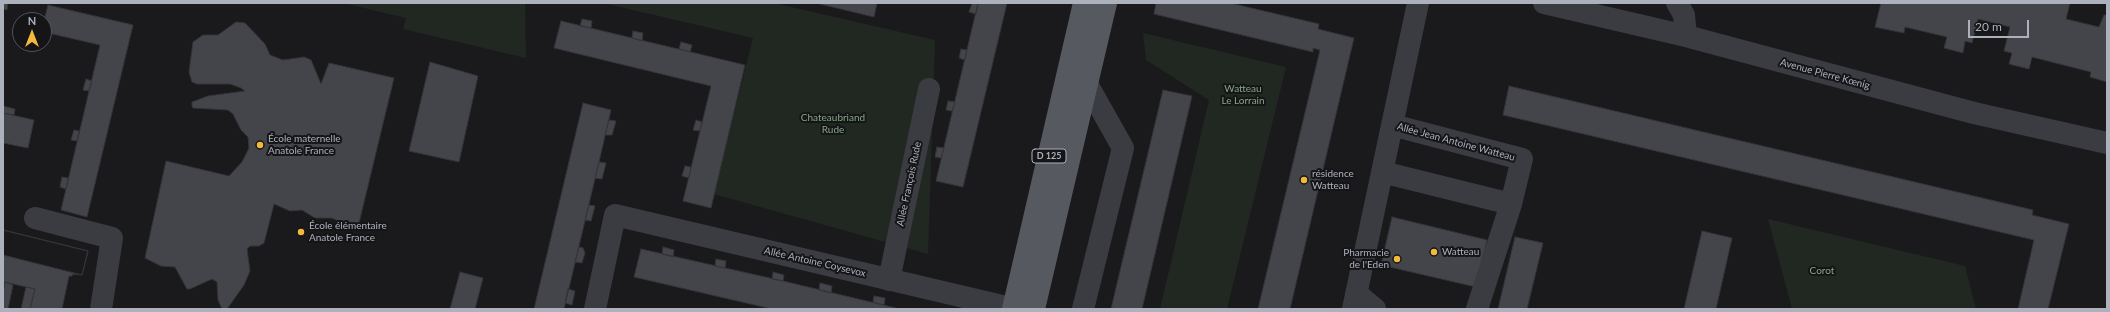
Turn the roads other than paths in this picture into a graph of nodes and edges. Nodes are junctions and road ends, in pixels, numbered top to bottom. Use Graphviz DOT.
graph roads {
  1 [pos="1084,3"];
  2 [pos="1106,3"];
  3 [pos="1418,3"];
  4 [pos="1544,3"];
  5 [pos="1677,3"];
  6 [pos="1686,36"];
  7 [pos="1087,84"];
  8 [pos="929,89"];
  9 [pos="1392,125"];
  10 [pos="2107,143"];
  11 [pos="1382,172"];
  12 [pos="1511,204"];
  13 [pos="35,218"];
  14 [pos="889,280"];
  15 [pos="1354,301"];
  16 [pos="101,309"];
  17 [pos="595,309"];
  18 [pos="1014,309"];
  19 [pos="1034,309"];
  20 [pos="1082,309"];
  21 [pos="1375,309"];
  22 [pos="1477,309"];
  1 -- 18 [label="main road, D 125"];
  2 -- 7 [label="main road, D 125"];
  3 -- 9 [label="street, Allée Jean Antoine Watteau"];
  4 -- 6 [label="street, Avenue Pierre Kœnig"];
  5 -- 6 [label="street"];
  6 -- 10 [label="street, Avenue Pierre Kœnig"];
  7 -- 19 [label="main road, D 125"];
  7 -- 20 [label="street"];
  8 -- 14 [label="street, Allée François Rude"];
  9 -- 11 [label="street, Allée Jean Antoine Watteau"];
  9 -- 12 [label="street, Allée Jean Antoine Watteau"];
  11 -- 12 [label="street"];
  11 -- 15 [label="street, Allée Jean Antoine Watteau"];
  12 -- 22 [label="street, Allée Jean Antoine Watteau"];
  13 -- 16 [label="street"];
  14 -- 17 [label="street, Allée Antoine Coysevox"];
  14 -- 18 [label="street, Allée Antoine Coysevox"];
  15 -- 21 [label="street, Allée Jean Antoine Watteau"];
}
